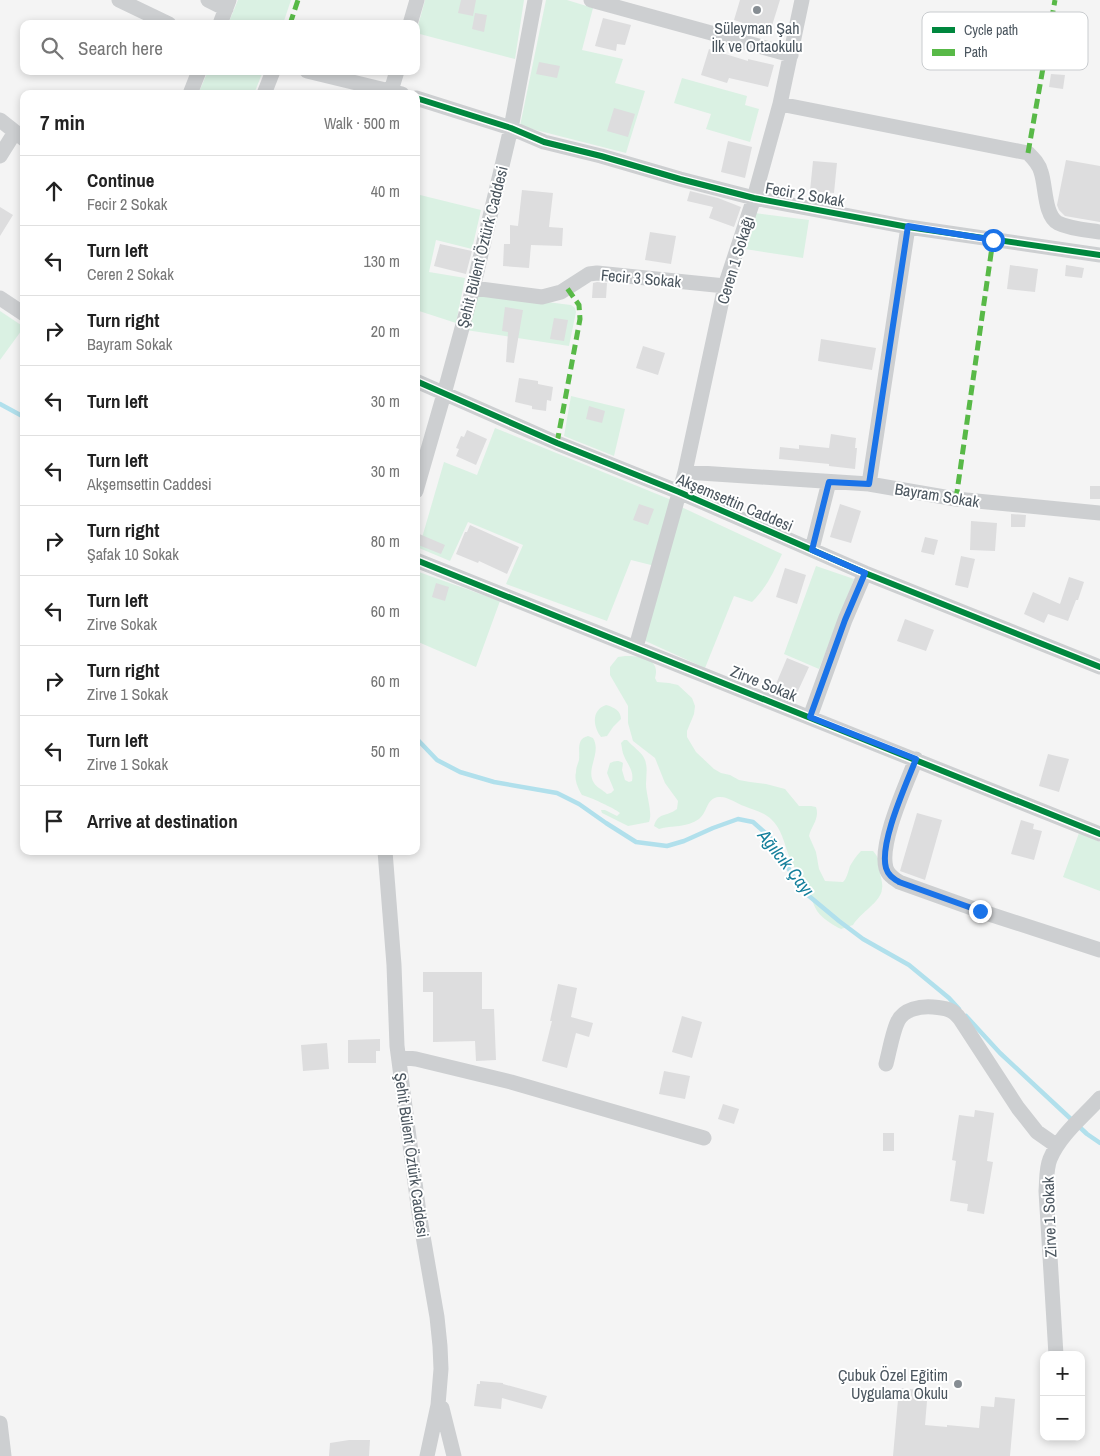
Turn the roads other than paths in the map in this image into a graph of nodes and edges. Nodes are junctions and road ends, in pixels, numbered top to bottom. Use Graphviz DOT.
graph roads {
  1 [pos="119,0"];
  2 [pos="208,0"];
  3 [pos="417,0"];
  4 [pos="535,0"];
  5 [pos="590,0"];
  6 [pos="802,0"];
  7 [pos="228,5"];
  8 [pos="161,20"];
  9 [pos="222,20"];
  10 [pos="411,20"];
  11 [pos="791,55"];
  12 [pos="197,75"];
  13 [pos="271,75"];
  14 [pos="323,75"];
  15 [pos="396,75"];
  16 [pos="192,90"];
  17 [pos="266,90"];
  18 [pos="382,90"];
  19 [pos="394,90"];
  20 [pos="420,99"];
  21 [pos="780,104"];
  22 [pos="0,120"];
  23 [pos="511,128"];
  24 [pos="20,136"];
  25 [pos="0,156"];
  26 [pos="754,198"];
  27 [pos="908,226"];
  28 [pos="1100,232"];
  29 [pos="1100,255"];
  30 [pos="725,286"];
  31 [pos="472,288"];
  32 [pos="0,298"];
  33 [pos="20,311"];
  34 [pos="420,383"];
  35 [pos="444,394"];
  36 [pos="685,472"];
  37 [pos="420,477"];
  38 [pos="829,482"];
  39 [pos="869,484"];
  40 [pos="679,492"];
  41 [pos="1100,513"];
  42 [pos="812,550"];
  43 [pos="420,562"];
  44 [pos="865,573"];
  45 [pos="636,647"];
  46 [pos="1100,667"];
  47 [pos="810,717"];
  48 [pos="916,759"];
  49 [pos="1100,834"];
  50 [pos="385,855"];
  51 [pos="1100,950"];
  52 [pos="398,1057"];
  53 [pos="886,1064"];
  54 [pos="1100,1098"];
  55 [pos="704,1138"];
  56 [pos="1057,1146"];
  57 [pos="1056,1351"];
  58 [pos="438,1405"];
  59 [pos="0,1423"];
  60 [pos="4,1456"];
  61 [pos="427,1456"];
  62 [pos="454,1456"];
  1 -- 8 [label="street"];
  2 -- 7 [label="street"];
  3 -- 10 [label="street"];
  4 -- 23 [label="street, Şehit Bülent Öztürk Caddesi"];
  5 -- 11 [label="street"];
  6 -- 11 [label="street, Ceren 1 Sokağı"];
  7 -- 9 [label="street"];
  11 -- 21 [label="street, Ceren 1 Sokağı"];
  12 -- 16 [label="street"];
  13 -- 17 [label="street"];
  14 -- 18 [label="street"];
  15 -- 19 [label="street"];
  20 -- 23 [label="street, Fecir 2 Sokak"];
  21 -- 26 [label="street, Ceren 1 Sokağı"];
  21 -- 28 [label="street"];
  22 -- 24 [label="street"];
  23 -- 26 [label="street, Fecir 2 Sokak"];
  23 -- 31 [label="street, Şehit Bülent Öztürk Caddesi"];
  24 -- 25 [label="street"];
  26 -- 27 [label="street, Fecir 2 Sokak"];
  26 -- 30 [label="street, Ceren 1 Sokağı"];
  27 -- 29 [label="street, Fecir 2 Sokak"];
  27 -- 39 [label="street"];
  30 -- 31 [label="street, Fecir 3 Sokak"];
  30 -- 36 [label="street, Ceren 1 Sokağı"];
  31 -- 35 [label="street, Şehit Bülent Öztürk Caddesi"];
  32 -- 33 [label="street"];
  34 -- 35 [label="street, Akşemsettin Caddesi"];
  35 -- 37 [label="street, Şehit Bülent Öztürk Caddesi"];
  35 -- 40 [label="street, Akşemsettin Caddesi"];
  36 -- 38 [label="street, Bayram Sokak"];
  36 -- 40 [label="street, Ceren 1 Sokağı"];
  38 -- 39 [label="street, Bayram Sokak"];
  38 -- 42 [label="street"];
  39 -- 41 [label="street, Bayram Sokak"];
  40 -- 42 [label="street, Akşemsettin Caddesi"];
  40 -- 45 [label="street, Ceren 1 Sokağı"];
  42 -- 44 [label="street, Akşemsettin Caddesi"];
  43 -- 45 [label="street, Zirve Sokak"];
  44 -- 46 [label="street, Akşemsettin Caddesi"];
  44 -- 47 [label="street"];
  45 -- 47 [label="street, Zirve Sokak"];
  47 -- 48 [label="street, Zirve Sokak"];
  48 -- 49 [label="street, Zirve Sokak"];
  48 -- 51 [label="street"];
  50 -- 52 [label="street, Şehit Bülent Öztürk Caddesi"];
  52 -- 55 [label="street"];
  52 -- 58 [label="street, Şehit Bülent Öztürk Caddesi"];
  53 -- 56 [label="street"];
  54 -- 56 [label="street, Zirve 1 Sokak"];
  56 -- 57 [label="street, Zirve 1 Sokak"];
  58 -- 61 [label="street, Şehit Bülent Öztürk Caddesi"];
  58 -- 62 [label="street"];
  59 -- 60 [label="street"];
}
